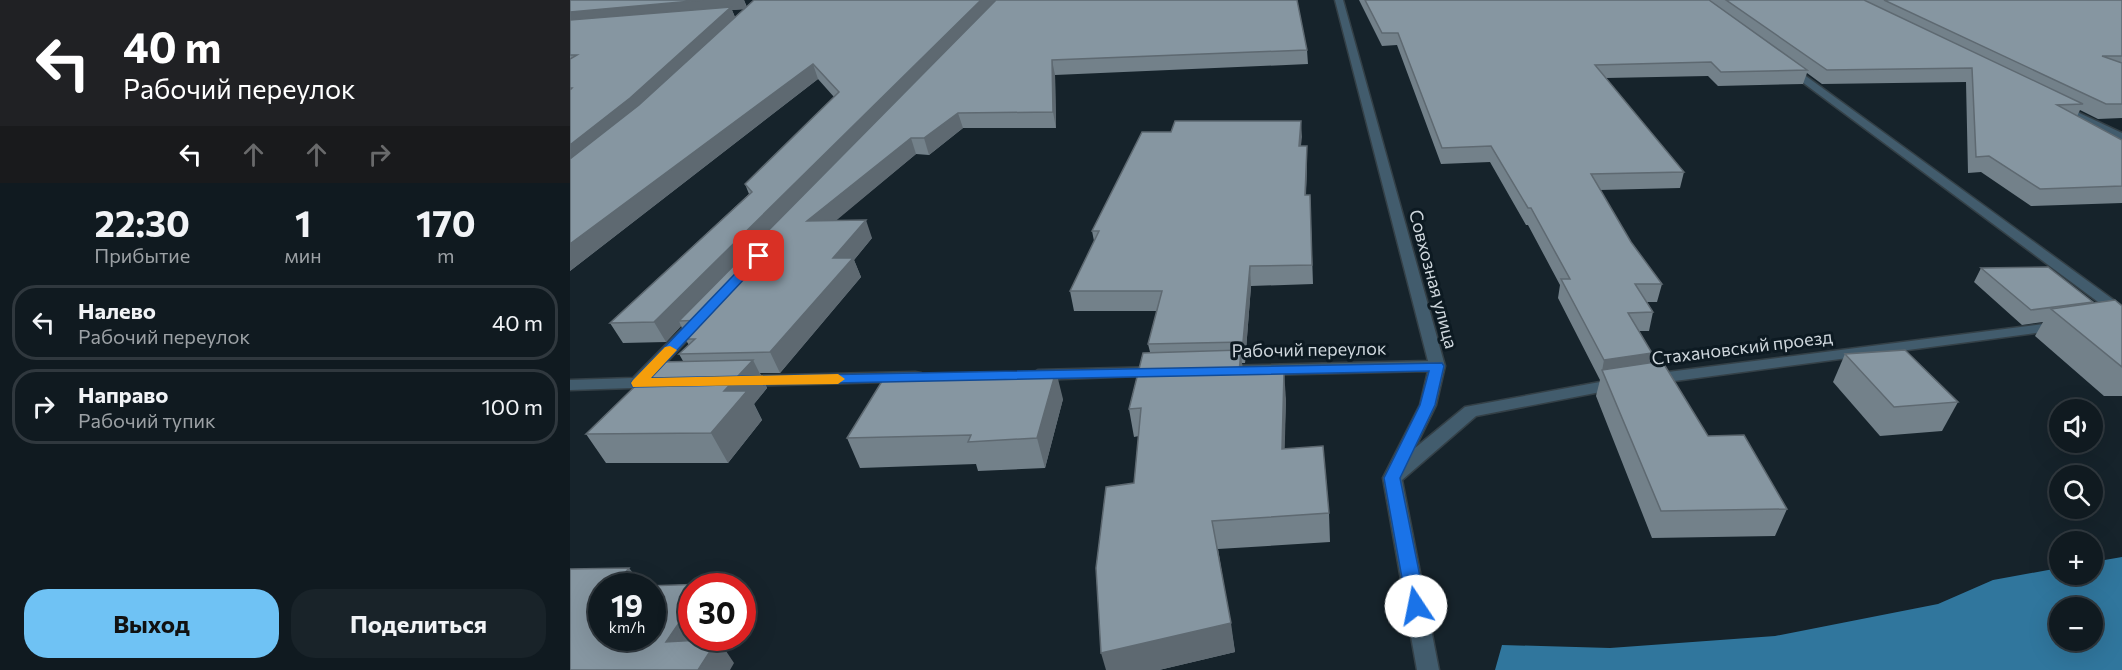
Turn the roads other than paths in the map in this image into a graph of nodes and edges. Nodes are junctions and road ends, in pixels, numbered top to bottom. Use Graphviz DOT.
graph roads {
  1 [pos="1339,0"];
  2 [pos="1775,57"];
  3 [pos="2047,100"];
  4 [pos="2122,137"];
  5 [pos="708,310"];
  6 [pos="2118,317"];
  7 [pos="2075,324"];
  8 [pos="1437,366"];
  9 [pos="1210,371"];
  10 [pos="1174,372"];
  11 [pos="1019,375"];
  12 [pos="936,377"];
  13 [pos="733,381"];
  14 [pos="638,383"];
  15 [pos="674,383"];
  16 [pos="570,385"];
  17 [pos="1392,478"];
  18 [pos="1428,670"];
  1 -- 8 [label="street, Совхозная улица"];
  2 -- 6 [label="street"];
  3 -- 4 [label="street"];
  5 -- 14 [label="street"];
  7 -- 17 [label="street, Стахановский проезд"];
  8 -- 9 [label="street, Рабочий переулок"];
  8 -- 17 [label="street, Совхозная улица"];
  10 -- 11 [label="street"];
  12 -- 13 [label="street"];
  14 -- 15 [label="street"];
  14 -- 16 [label="street"];
  17 -- 18 [label="street"];
}
